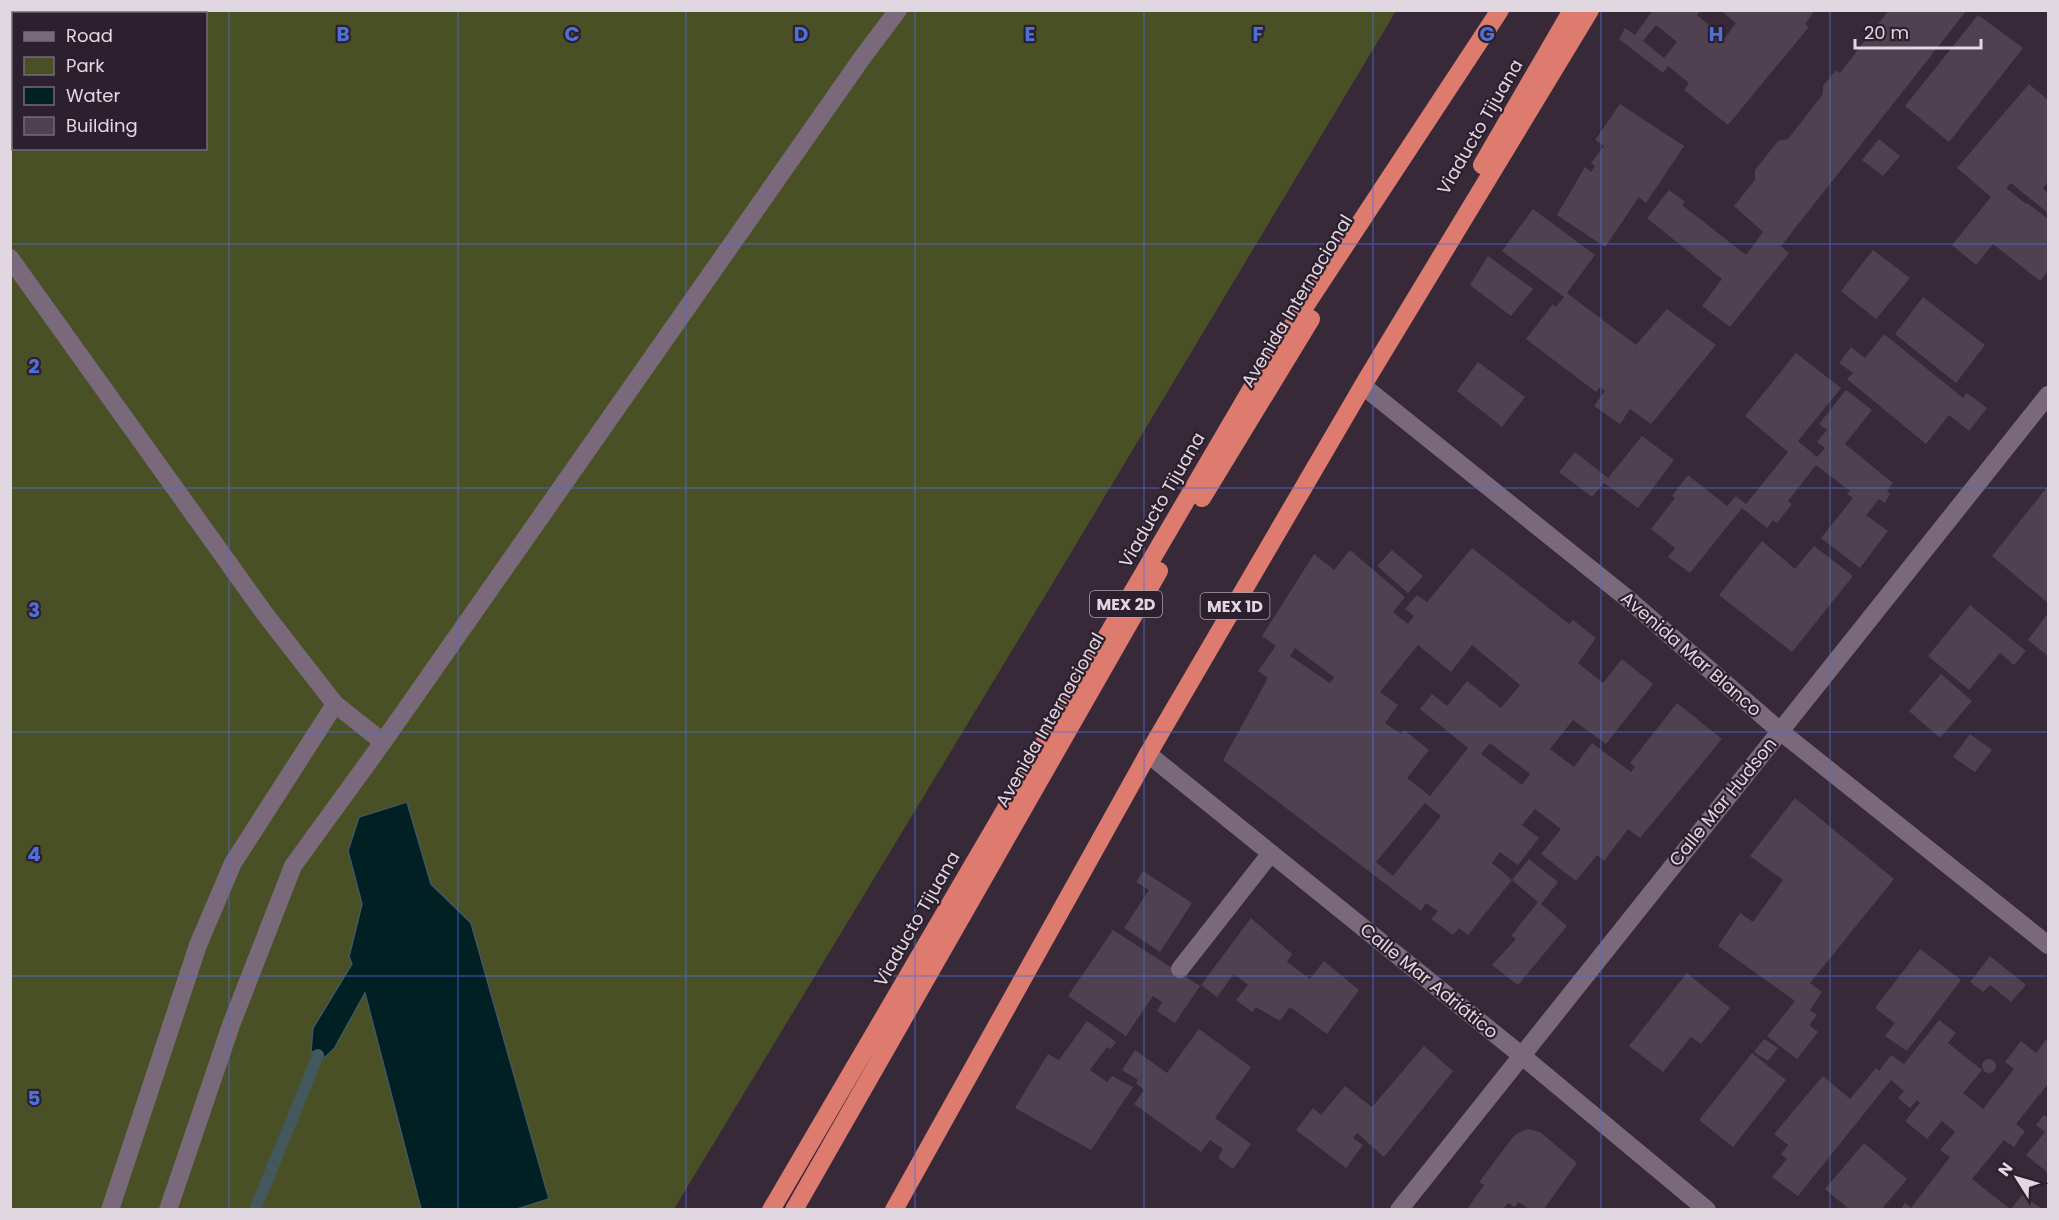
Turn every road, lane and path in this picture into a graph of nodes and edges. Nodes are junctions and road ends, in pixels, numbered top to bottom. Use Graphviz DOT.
graph roads {
  1 [pos="898,10"];
  2 [pos="1500,10"];
  3 [pos="1572,10"];
  4 [pos="1590,10"];
  5 [pos="10,258"];
  6 [pos="1363,386"];
  7 [pos="2049,395"];
  8 [pos="335,704"];
  9 [pos="1780,730"];
  10 [pos="383,742"];
  11 [pos="1148,754"];
  12 [pos="1271,853"];
  13 [pos="2049,945"];
  14 [pos="1180,969"];
  15 [pos="1521,1055"];
  16 [pos="110,1209"];
  17 [pos="168,1209"];
  18 [pos="771,1209"];
  19 [pos="794,1209"];
  20 [pos="894,1209"];
  21 [pos="900,1209"];
  22 [pos="1399,1209"];
  23 [pos="1707,1209"];
  1 -- 10 [label="street"];
  2 -- 18 [label="highway, Viaducto Tijuana / MEX 2D"];
  2 -- 19 [label="highway, Avenida Internacional"];
  3 -- 21 [label="highway, Viaducto Tijuana"];
  4 -- 6 [label="highway, MEX 1D"];
  5 -- 8 [label="street"];
  6 -- 9 [label="street, Avenida Mar Blanco"];
  6 -- 11 [label="highway, MEX 1D"];
  7 -- 9 [label="street, Calle Mar Hudson"];
  8 -- 10 [label="street"];
  8 -- 16 [label="street"];
  9 -- 13 [label="street, Avenida Mar Blanco"];
  9 -- 15 [label="street, Calle Mar Hudson"];
  10 -- 17 [label="street"];
  11 -- 12 [label="street, Calle Mar Adriático"];
  11 -- 20 [label="highway, MEX 1D"];
  12 -- 14 [label="street"];
  12 -- 15 [label="street, Calle Mar Adriático"];
  15 -- 22 [label="street, Calle Mar Hudson"];
  15 -- 23 [label="street, Calle Mar Adriático"];
}
